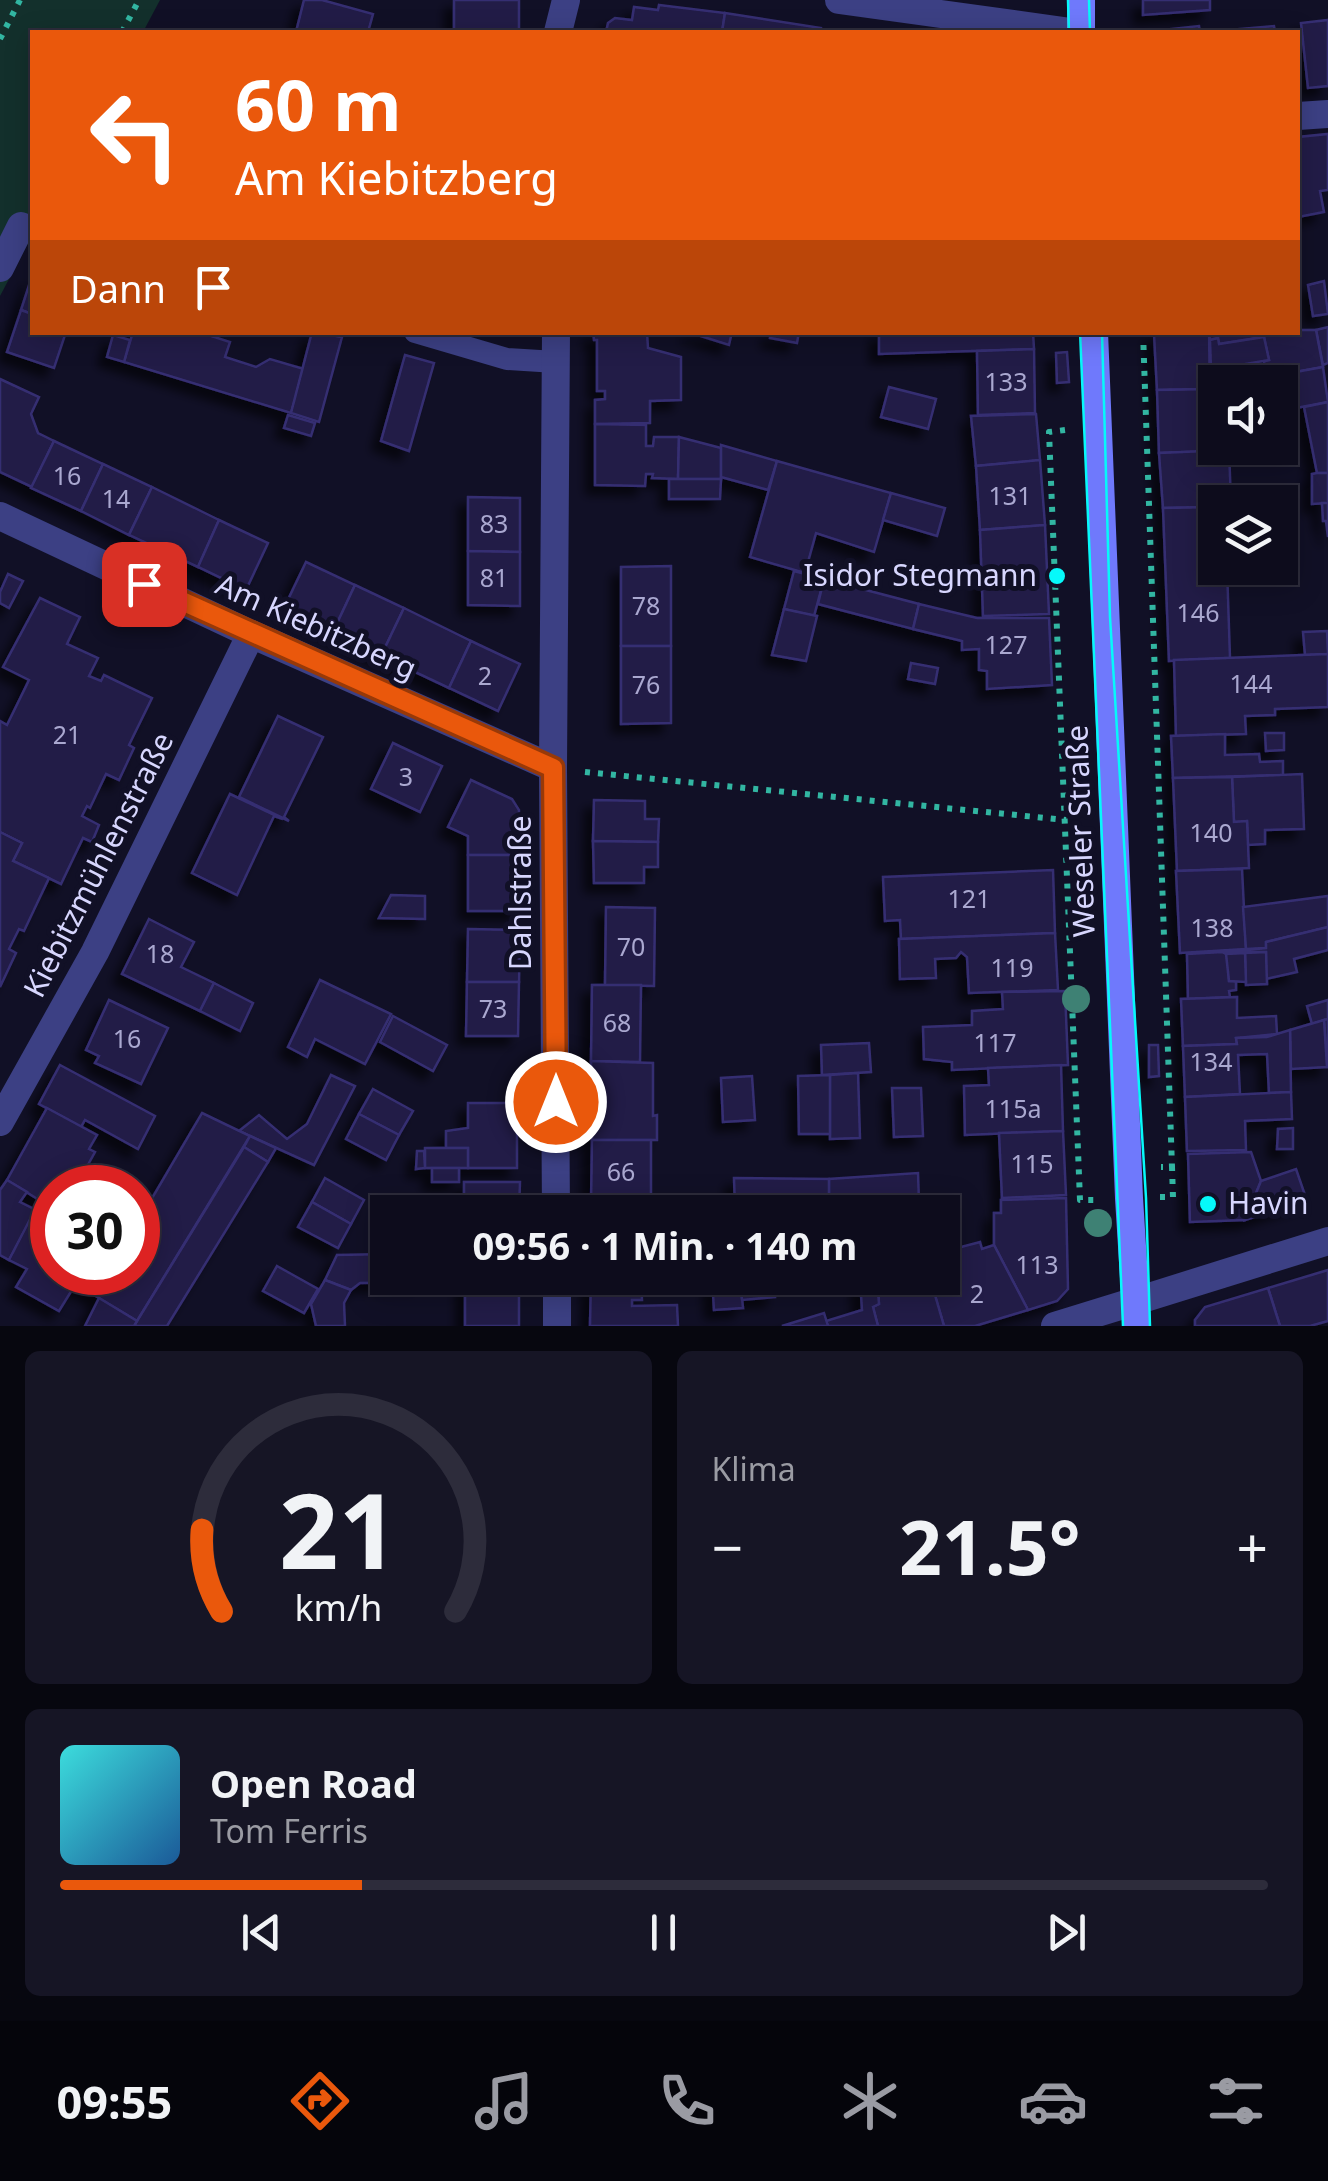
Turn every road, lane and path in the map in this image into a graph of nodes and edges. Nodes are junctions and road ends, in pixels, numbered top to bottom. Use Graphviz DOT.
graph roads {
  1 [pos="20,0"];
  2 [pos="139,0"];
  3 [pos="566,0"];
  4 [pos="839,0"];
  5 [pos="1080,0"];
  6 [pos="123,30"];
  7 [pos="558,30"];
  8 [pos="1056,30"];
  9 [pos="1081,30"];
  10 [pos="0,40"];
  11 [pos="1328,114"];
  12 [pos="1300,116"];
  13 [pos="21,226"];
  14 [pos="0,268"];
  15 [pos="424,335"];
  16 [pos="556,335"];
  17 [pos="1094,335"];
  18 [pos="1143,335"];
  19 [pos="556,362"];
  20 [pos="1065,430"];
  21 [pos="0,516"];
  22 [pos="251,634"];
  23 [pos="553,768"];
  24 [pos="1066,820"];
  25 [pos="0,1122"];
  26 [pos="1172,1167"];
  27 [pos="556,1195"];
  28 [pos="1129,1198"];
  29 [pos="1328,1241"];
  30 [pos="557,1295"];
  31 [pos="1136,1314"];
  32 [pos="557,1326"];
  33 [pos="1055,1326"];
  1 -- 10 [label="path"];
  2 -- 6 [label="path"];
  3 -- 7 [label="street"];
  4 -- 8 [label="street"];
  5 -- 9 [label="main road"];
  11 -- 12 [label="street"];
  13 -- 14 [label="street"];
  15 -- 19 [label="lane"];
  16 -- 19 [label="street, Dahlstraße"];
  17 -- 28 [label="main road, Weseler Straße"];
  18 -- 26 [label="path"];
  19 -- 23 [label="street, Dahlstraße"];
  20 -- 24 [label="path"];
  21 -- 22 [label="street, Am Kiebitzberg"];
  22 -- 23 [label="street, Am Kiebitzberg"];
  22 -- 25 [label="street, Kiebitzmühlenstraße"];
  23 -- 24 [label="path"];
  23 -- 27 [label="street, Dahlstraße"];
  24 -- 28 [label="path"];
  28 -- 31 [label="main road, Weseler Straße"];
  29 -- 31 [label="street"];
  30 -- 32 [label="street"];
  31 -- 33 [label="street"];
}
